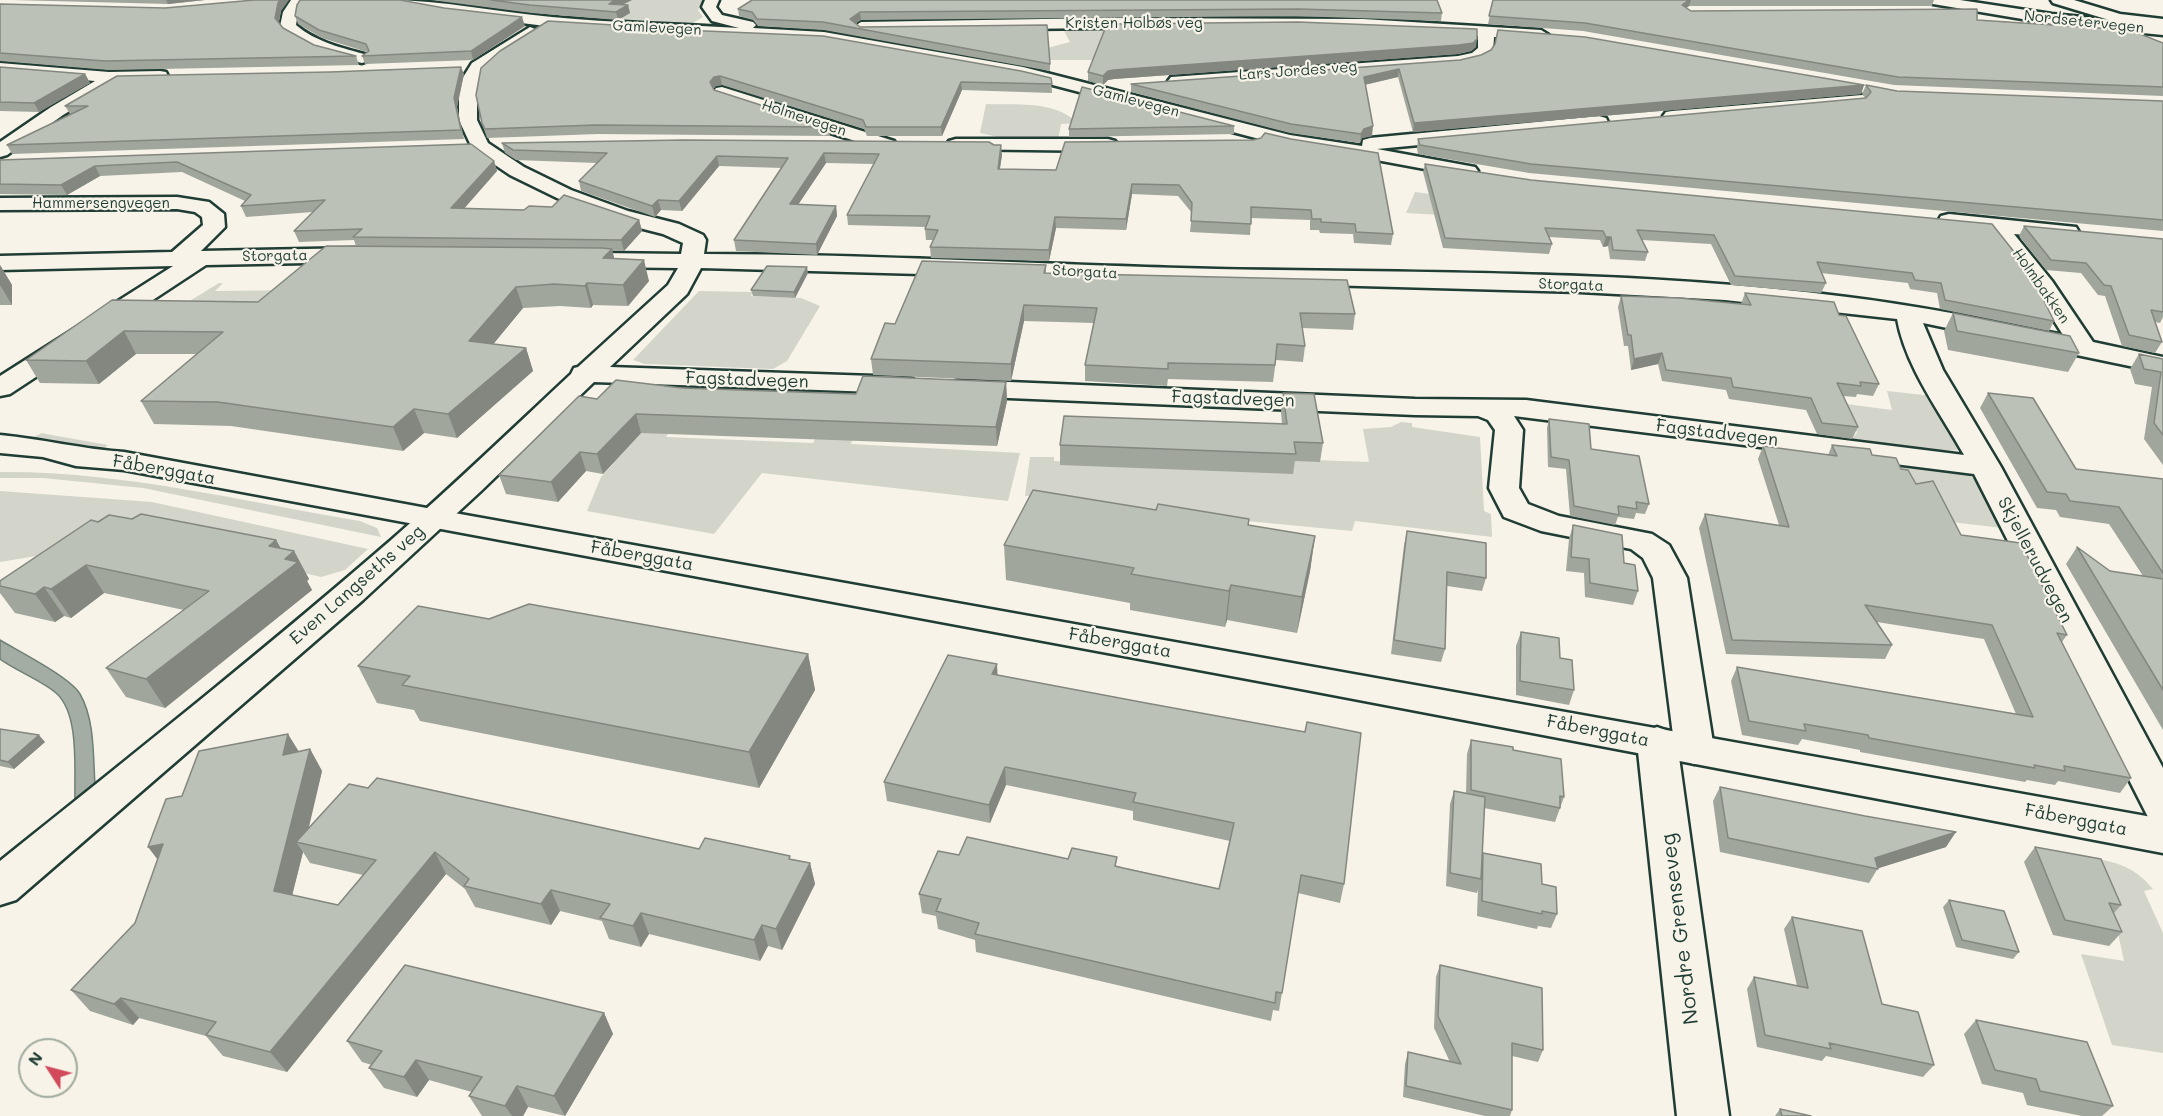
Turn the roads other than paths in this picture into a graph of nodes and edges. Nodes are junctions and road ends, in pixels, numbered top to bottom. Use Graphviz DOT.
graph roads {
  1 [pos="299,0"];
  2 [pos="395,0"];
  3 [pos="712,0"];
  4 [pos="2058,0"];
  5 [pos="1930,6"];
  6 [pos="546,21"];
  7 [pos="2163,24"];
  8 [pos="782,29"];
  9 [pos="2163,30"];
  10 [pos="1486,31"];
  11 [pos="824,37"];
  12 [pos="1562,37"];
  13 [pos="478,67"];
  14 [pos="0,68"];
  15 [pos="454,68"];
  16 [pos="375,71"];
  17 [pos="174,75"];
  18 [pos="107,76"];
  19 [pos="1160,82"];
  20 [pos="1137,84"];
  21 [pos="1849,86"];
  22 [pos="1090,88"];
  23 [pos="722,92"];
  24 [pos="1650,118"];
  25 [pos="1618,121"];
  26 [pos="1290,141"];
  27 [pos="1217,143"];
  28 [pos="818,144"];
  29 [pos="515,145"];
  30 [pos="887,145"];
  31 [pos="907,145"];
  32 [pos="939,145"];
  33 [pos="1129,145"];
  34 [pos="480,146"];
  35 [pos="458,147"];
  36 [pos="1344,148"];
  37 [pos="5,158"];
  38 [pos="1491,175"];
  39 [pos="0,204"];
  40 [pos="1935,220"];
  41 [pos="1996,225"];
  42 [pos="2087,233"];
  43 [pos="386,255"];
  44 [pos="191,257"];
  45 [pos="580,260"];
  46 [pos="691,261"];
  47 [pos="0,263"];
  48 [pos="1909,315"];
  49 [pos="2083,347"];
  50 [pos="2163,365"];
  51 [pos="584,374"];
  52 [pos="0,388"];
  53 [pos="1485,409"];
  54 [pos="0,444"];
  55 [pos="76,457"];
  56 [pos="0,464"];
  57 [pos="1986,468"];
  58 [pos="432,519"];
  59 [pos="1676,745"];
  60 [pos="2162,831"];
  61 [pos="0,886"];
  62 [pos="1703,1116"];
  1 -- 16 [label="street"];
  2 -- 6 [label="street, Gamlevegen"];
  3 -- 8 [label="street"];
  4 -- 7 [label="street"];
  5 -- 9 [label="street, Nordsetervegen"];
  6 -- 11 [label="street, Gamlevegen"];
  6 -- 13 [label="street"];
  8 -- 10 [label="street, Kristen Holbøs veg"];
  8 -- 11 [label="street"];
  10 -- 12 [label="street, Kristen Holbøs veg"];
  10 -- 19 [label="street, Lars Jordes veg"];
  11 -- 22 [label="street, Gamlevegen"];
  13 -- 15 [label="street"];
  13 -- 34 [label="street"];
  14 -- 18 [label="street"];
  17 -- 18 [label="street"];
  18 -- 37 [label="street"];
  20 -- 22 [label="street"];
  21 -- 24 [label="street"];
  22 -- 26 [label="street, Gamlevegen"];
  23 -- 30 [label="street, Holmevegen"];
  25 -- 36 [label="street"];
  26 -- 27 [label="street"];
  26 -- 36 [label="street, Gamlevegen"];
  28 -- 30 [label="street"];
  29 -- 34 [label="street"];
  30 -- 31 [label="street"];
  32 -- 33 [label="street"];
  34 -- 35 [label="street"];
  34 -- 46 [label="street"];
  36 -- 38 [label="street, Gamlevegen"];
  39 -- 44 [label="street, Hammersengvegen"];
  40 -- 41 [label="street"];
  41 -- 42 [label="street"];
  41 -- 49 [label="street, Holmbakken"];
  43 -- 44 [label="street, Storgata"];
  44 -- 47 [label="street, Storgata"];
  44 -- 52 [label="street"];
  45 -- 46 [label="street, Storgata"];
  46 -- 48 [label="street, Storgata"];
  46 -- 51 [label="street, Even Langseths veg"];
  48 -- 49 [label="street, Storgata"];
  48 -- 57 [label="street, Skjellerudvegen"];
  49 -- 50 [label="street, Storgata"];
  51 -- 53 [label="street, Fagstadvegen"];
  51 -- 58 [label="street, Even Langseths veg"];
  53 -- 57 [label="street, Fagstadvegen"];
  53 -- 59 [label="street, Nordre Grenseveg"];
  54 -- 55 [label="street, Fåberggata"];
  55 -- 56 [label="street, Fåberggata"];
  55 -- 58 [label="street, Fåberggata"];
  57 -- 60 [label="street, Skjellerudvegen"];
  58 -- 59 [label="street, Fåberggata"];
  58 -- 61 [label="street, Even Langseths veg"];
  59 -- 60 [label="street, Fåberggata"];
  59 -- 62 [label="street, Nordre Grenseveg"];
}
